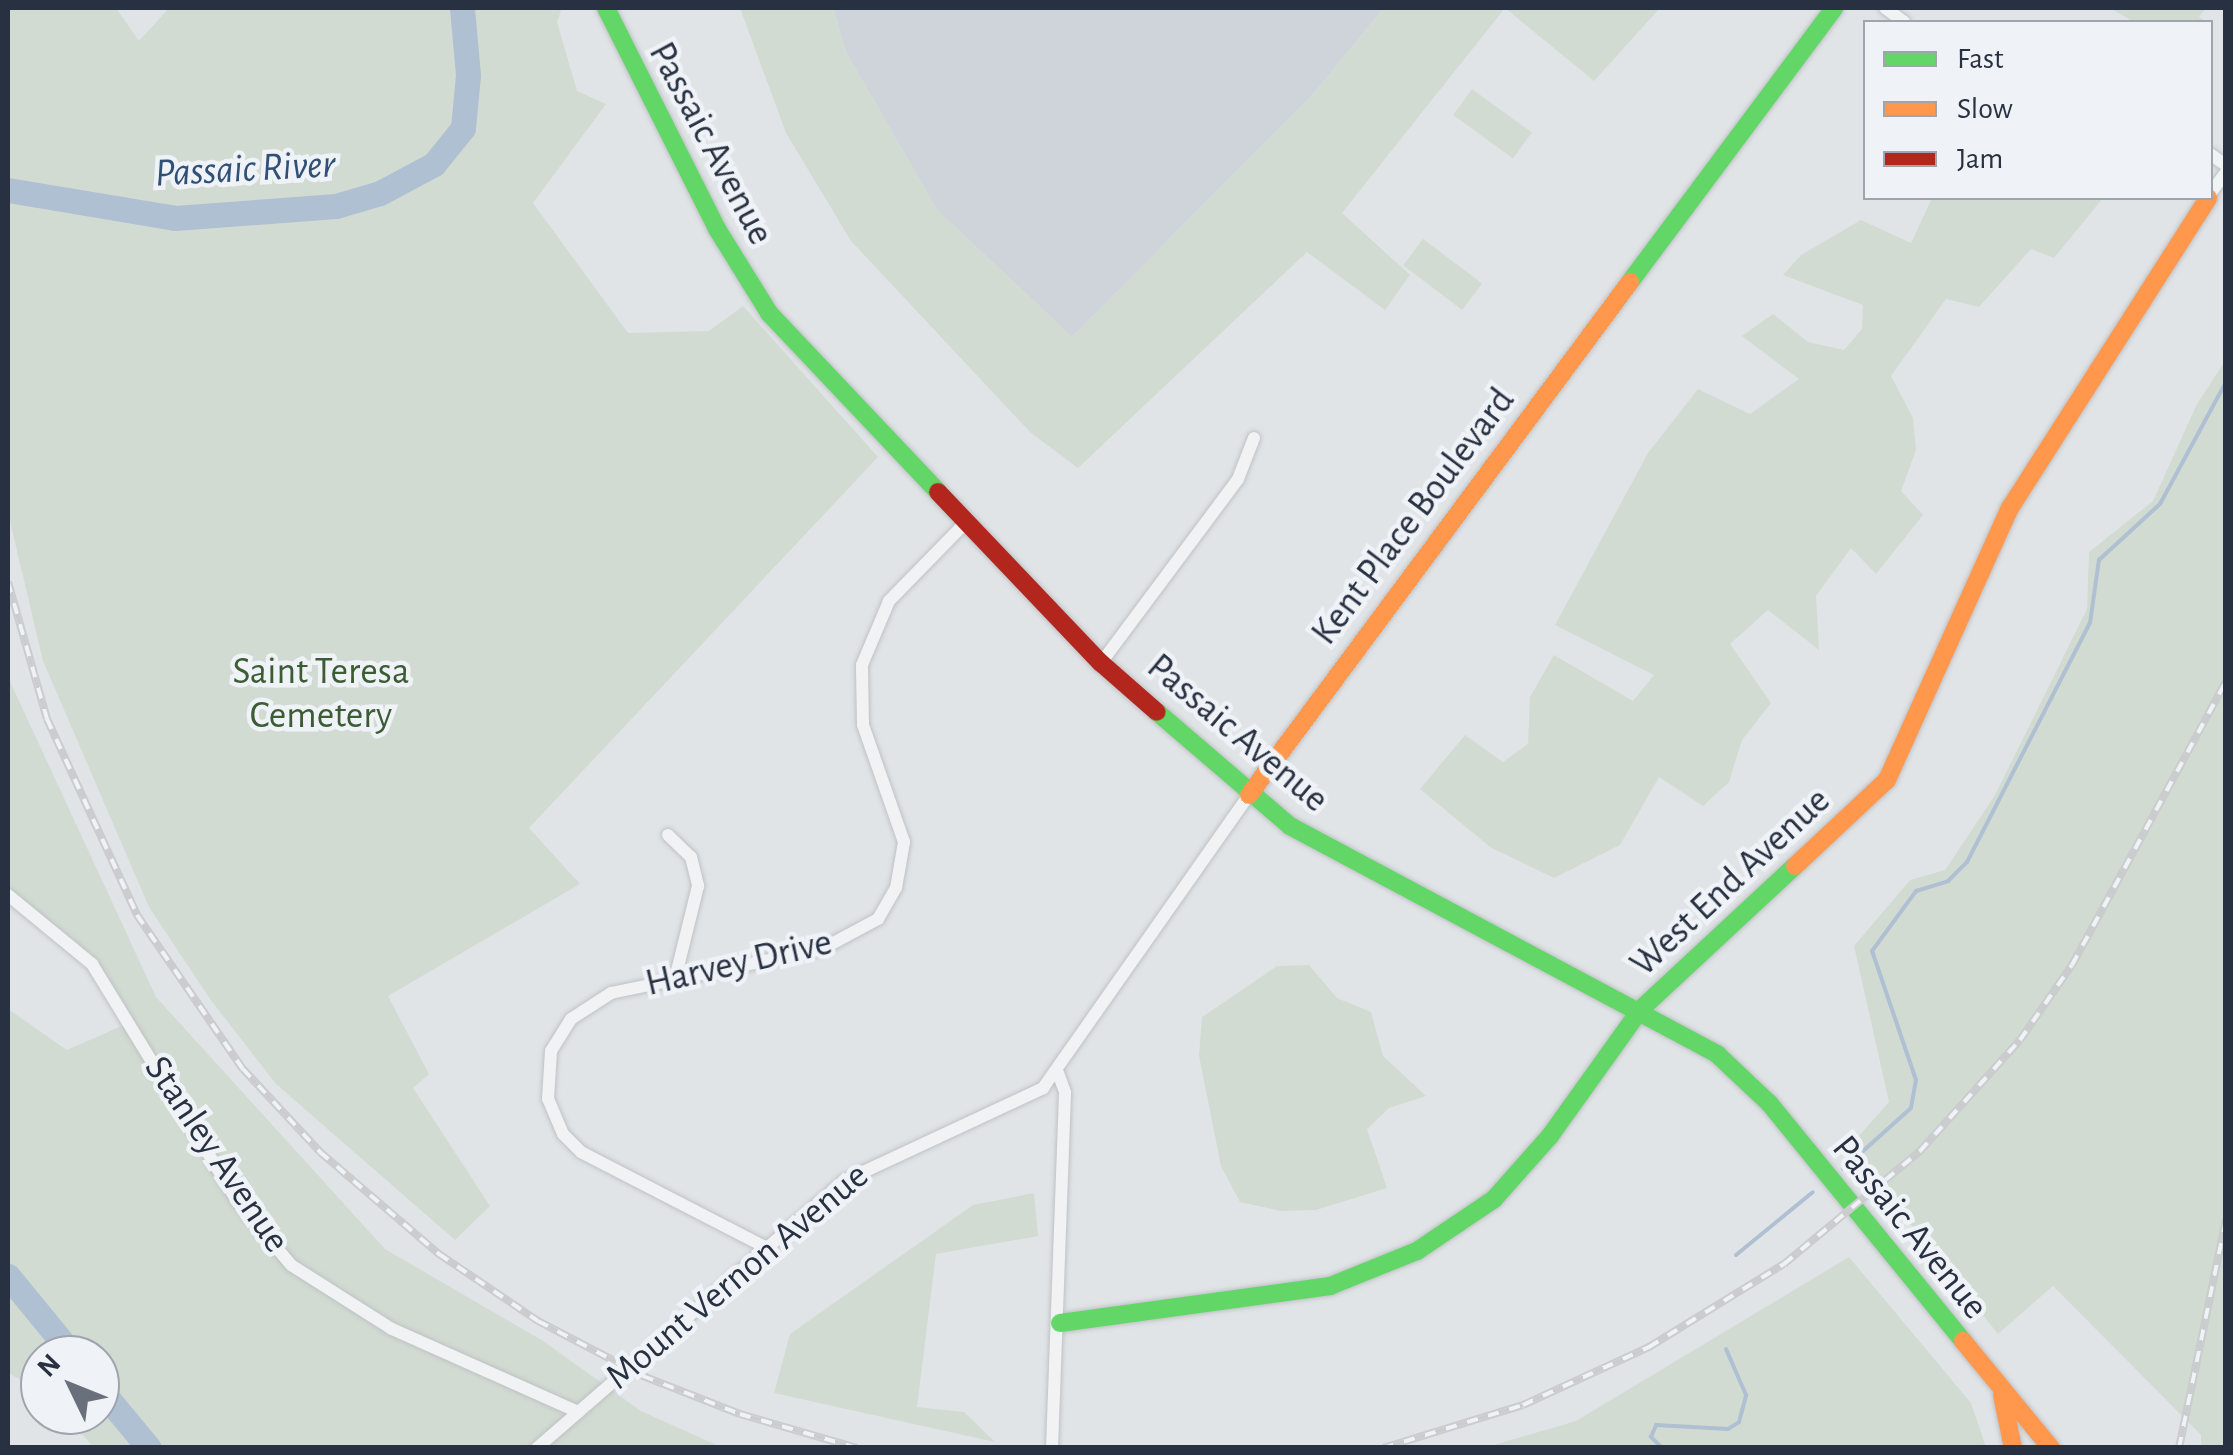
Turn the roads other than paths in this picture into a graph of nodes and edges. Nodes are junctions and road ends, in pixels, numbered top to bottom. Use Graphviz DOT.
graph roads {
  1 [pos="606,8"];
  2 [pos="1834,8"];
  3 [pos="2226,168"];
  4 [pos="2213,189"];
  5 [pos="2206,200"];
  6 [pos="1254,438"];
  7 [pos="965,523"];
  8 [pos="1101,662"];
  9 [pos="1249,796"];
  10 [pos="668,835"];
  11 [pos="8,894"];
  12 [pos="674,978"];
  13 [pos="1642,1010"];
  14 [pos="1058,1072"];
  15 [pos="765,1247"];
  16 [pos="1060,1322"];
  17 [pos="2001,1393"];
  18 [pos="578,1412"];
  19 [pos="2043,1444"];
  20 [pos="537,1448"];
  21 [pos="1052,1448"];
  22 [pos="2013,1448"];
  1 -- 7 [label="street, Passaic Avenue"];
  2 -- 9 [label="street, Kent Place Boulevard"];
  3 -- 4 [label="street, West End Avenue"];
  5 -- 13 [label="street, West End Avenue"];
  6 -- 8 [label="street"];
  7 -- 8 [label="street, Passaic Avenue"];
  7 -- 12 [label="street, Harvey Drive"];
  8 -- 9 [label="street, Passaic Avenue"];
  9 -- 13 [label="street, Passaic Avenue"];
  9 -- 14 [label="street, Kent Place Boulevard"];
  10 -- 12 [label="street"];
  11 -- 18 [label="street, Stanley Avenue"];
  12 -- 15 [label="street, Harvey Drive"];
  13 -- 16 [label="street, West End Avenue"];
  13 -- 17 [label="street, Passaic Avenue"];
  14 -- 15 [label="street, Mount Vernon Avenue"];
  14 -- 16 [label="street"];
  15 -- 18 [label="street, Mount Vernon Avenue"];
  16 -- 21 [label="street"];
  17 -- 19 [label="street, Passaic Avenue"];
  17 -- 22 [label="street"];
  18 -- 20 [label="street, Mount Vernon Avenue"];
}
